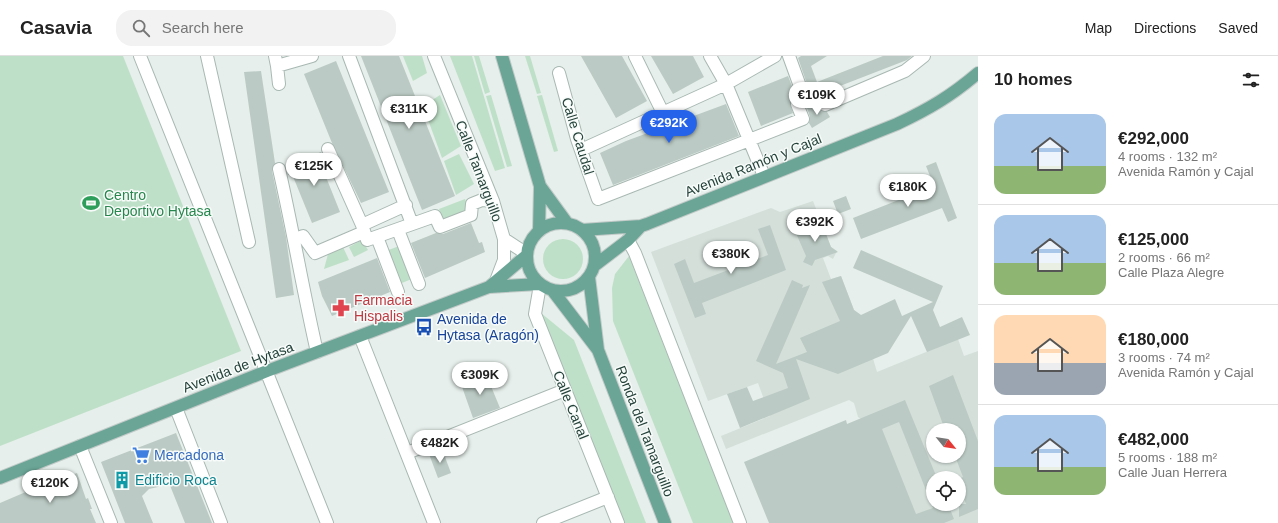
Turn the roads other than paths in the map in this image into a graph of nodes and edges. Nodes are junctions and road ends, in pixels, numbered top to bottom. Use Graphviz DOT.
graph roads {
  1 [pos="140,56"];
  2 [pos="206,56"];
  3 [pos="312,56"];
  4 [pos="349,56"];
  5 [pos="434,56"];
  6 [pos="502,56"];
  7 [pos="635,56"];
  8 [pos="710,56"];
  9 [pos="775,56"];
  10 [pos="789,56"];
  11 [pos="924,56"];
  12 [pos="276,61"];
  13 [pos="559,73"];
  14 [pos="978,73"];
  15 [pos="279,84"];
  16 [pos="726,84"];
  17 [pos="805,100"];
  18 [pos="663,112"];
  19 [pos="749,140"];
  20 [pos="328,150"];
  21 [pos="581,150"];
  22 [pos="279,169"];
  23 [pos="764,176"];
  24 [pos="540,186"];
  25 [pos="598,199"];
  26 [pos="493,201"];
  27 [pos="406,205"];
  28 [pos="412,224"];
  29 [pos="567,224"];
  30 [pos="641,226"];
  31 [pos="363,228"];
  32 [pos="398,230"];
  33 [pos="582,230"];
  34 [pos="539,231"];
  35 [pos="377,237"];
  36 [pos="295,239"];
  37 [pos="504,239"];
  38 [pos="628,240"];
  39 [pos="249,242"];
  40 [pos="315,253"];
  41 [pos="527,254"];
  42 [pos="299,261"];
  43 [pos="592,271"];
  44 [pos="419,284"];
  45 [pos="492,284"];
  46 [pos="540,284"];
  47 [pos="553,291"];
  48 [pos="398,292"];
  49 [pos="360,336"];
  50 [pos="598,350"];
  51 [pos="317,352"];
  52 [pos="267,371"];
  53 [pos="564,390"];
  54 [pos="176,408"];
  55 [pos="80,446"];
  56 [pos="407,453"];
  57 [pos="0,478"];
  58 [pos="608,497"];
  59 [pos="111,523"];
  60 [pos="221,523"];
  61 [pos="327,523"];
  62 [pos="434,523"];
  63 [pos="542,523"];
  64 [pos="618,523"];
  65 [pos="665,523"];
  66 [pos="740,523"];
  1 -- 52 [label="street"];
  2 -- 39 [label="street"];
  3 -- 12 [label="street"];
  4 -- 27 [label="street"];
  5 -- 26 [label="street, Calle Tamarguillo"];
  6 -- 24 [label="main road"];
  7 -- 18 [label="street"];
  8 -- 16 [label="street"];
  9 -- 16 [label="street"];
  10 -- 17 [label="street"];
  11 -- 17 [label="street"];
  12 -- 15 [label="street"];
  13 -- 21 [label="street, Calle Caudal"];
  14 -- 23 [label="main road, Avenida Ramón y Cajal"];
  16 -- 18 [label="street"];
  16 -- 19 [label="street"];
  17 -- 19 [label="street, Avenida Ramón y Cajal"];
  18 -- 21 [label="street"];
  19 -- 23 [label="street"];
  19 -- 25 [label="street, Avenida Ramón y Cajal"];
  20 -- 31 [label="street"];
  21 -- 25 [label="street, Calle Caudal"];
  22 -- 36 [label="street"];
  23 -- 30 [label="main road, Avenida Ramón y Cajal"];
  24 -- 29 [label="main road"];
  24 -- 34 [label="main road"];
  26 -- 28 [label="street"];
  26 -- 37 [label="street, Calle Tamarguillo"];
  27 -- 28 [label="street"];
  27 -- 31 [label="street"];
  28 -- 32 [label="street"];
  29 -- 33 [label="main road"];
  29 -- 34 [label="main road"];
  30 -- 33 [label="main road"];
  30 -- 38 [label="main road"];
  31 -- 35 [label="street"];
  31 -- 40 [label="street"];
  32 -- 35 [label="street"];
  32 -- 44 [label="street"];
  33 -- 43 [label="main road"];
  34 -- 41 [label="main road"];
  35 -- 48 [label="street"];
  36 -- 40 [label="street"];
  36 -- 42 [label="street"];
  37 -- 41 [label="street, Calle Tamarguillo"];
  37 -- 45 [label="street"];
  38 -- 43 [label="main road"];
  38 -- 66 [label="street"];
  40 -- 42 [label="street"];
  41 -- 45 [label="main road"];
  41 -- 46 [label="main road"];
  42 -- 51 [label="street"];
  43 -- 47 [label="main road"];
  43 -- 50 [label="main road, Ronda del Tamarguillo"];
  45 -- 46 [label="main road"];
  45 -- 49 [label="main road, Avenida de Hytasa"];
  46 -- 47 [label="main road"];
  46 -- 53 [label="street, Calle Canal"];
  47 -- 50 [label="main road, Ronda del Tamarguillo"];
  49 -- 51 [label="main road, Avenida de Hytasa"];
  49 -- 56 [label="street"];
  50 -- 65 [label="main road, Ronda del Tamarguillo"];
  51 -- 52 [label="main road, Avenida de Hytasa"];
  52 -- 54 [label="main road, Avenida de Hytasa"];
  52 -- 61 [label="street"];
  53 -- 56 [label="street"];
  53 -- 58 [label="street, Calle Canal"];
  54 -- 55 [label="main road, Avenida de Hytasa"];
  54 -- 60 [label="street"];
  55 -- 57 [label="main road, Avenida de Hytasa"];
  55 -- 59 [label="street"];
  56 -- 62 [label="street"];
  58 -- 63 [label="street"];
  58 -- 64 [label="street, Calle Canal"];
}
